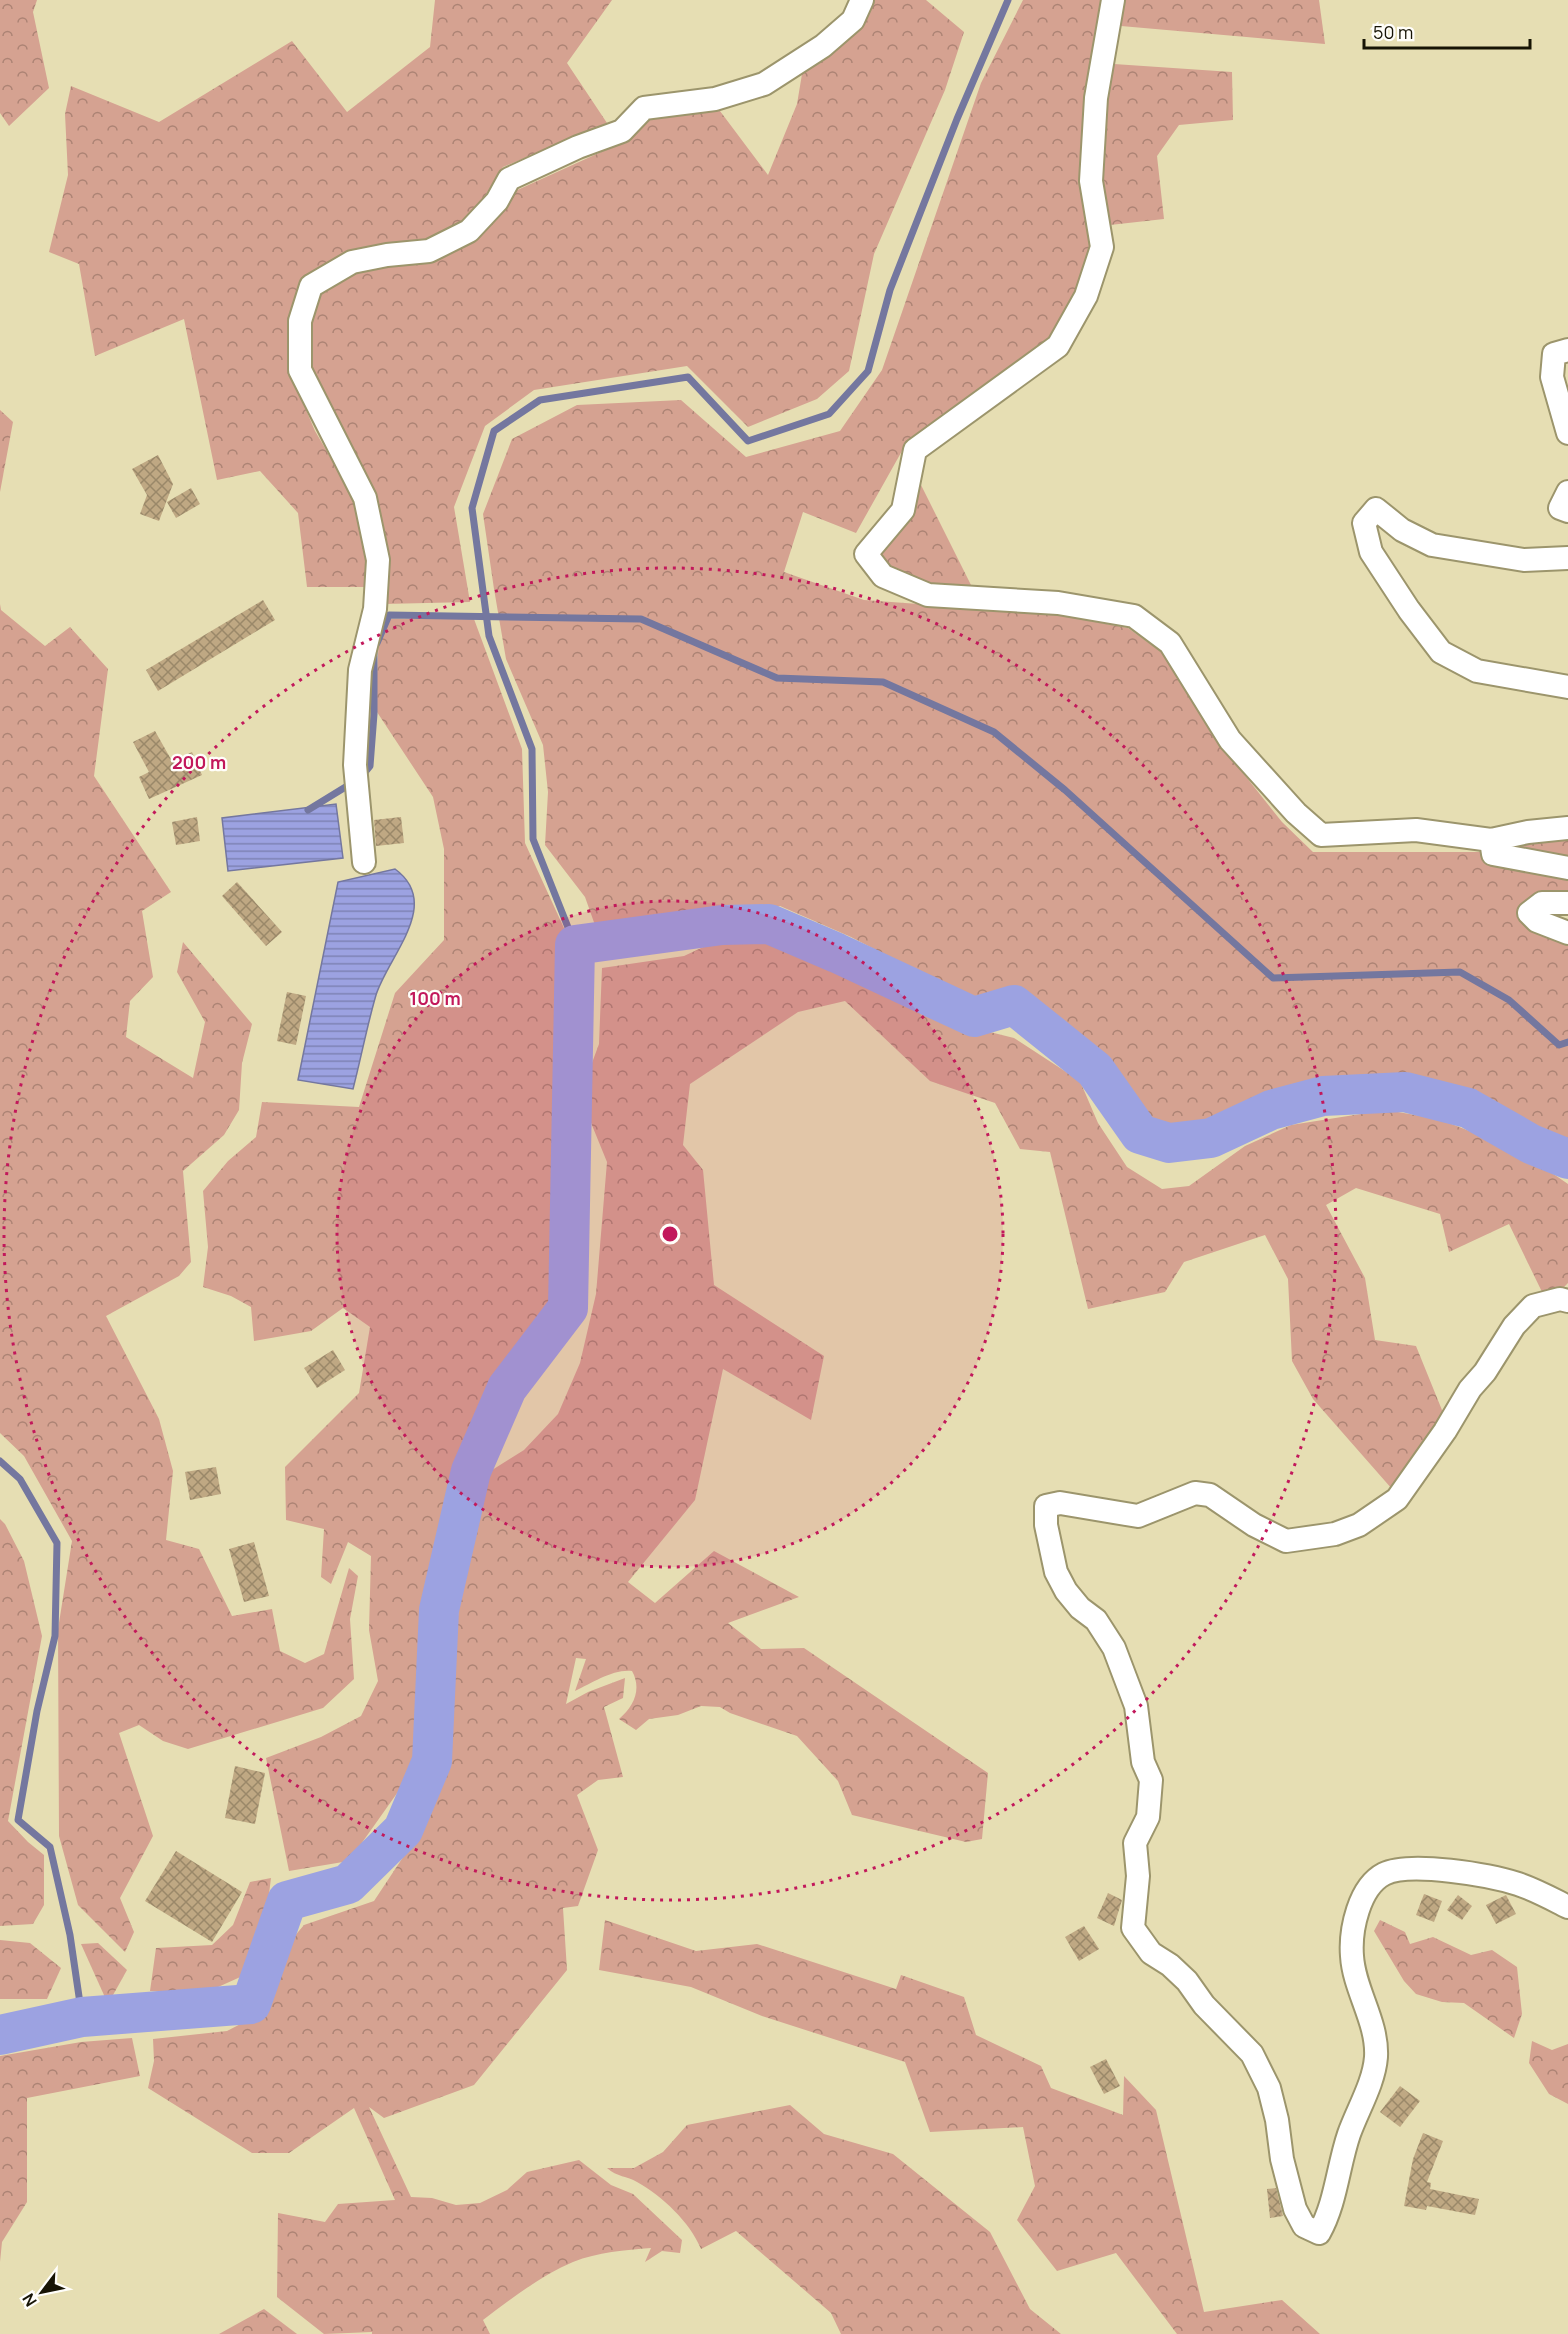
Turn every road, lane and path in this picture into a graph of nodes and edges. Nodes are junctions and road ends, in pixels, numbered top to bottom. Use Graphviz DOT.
graph roads {
  1 [pos="862,0"];
  2 [pos="1113,0"];
  3 [pos="1568,350"];
  4 [pos="1568,433"];
  5 [pos="1568,492"];
  6 [pos="1568,511"];
  7 [pos="1568,558"];
  8 [pos="1568,687"];
  9 [pos="1568,828"];
  10 [pos="1491,840"];
  11 [pos="364,862"];
  12 [pos="1568,868"];
  13 [pos="1568,903"];
  14 [pos="1568,933"];
  15 [pos="1568,1301"];
  16 [pos="1568,1907"];
  1 -- 11 [label="street"];
  2 -- 10 [label="street"];
  3 -- 4 [label="street"];
  5 -- 6 [label="street"];
  7 -- 8 [label="street"];
  9 -- 10 [label="street"];
  10 -- 12 [label="street"];
  13 -- 14 [label="street"];
  15 -- 16 [label="street"];
}
